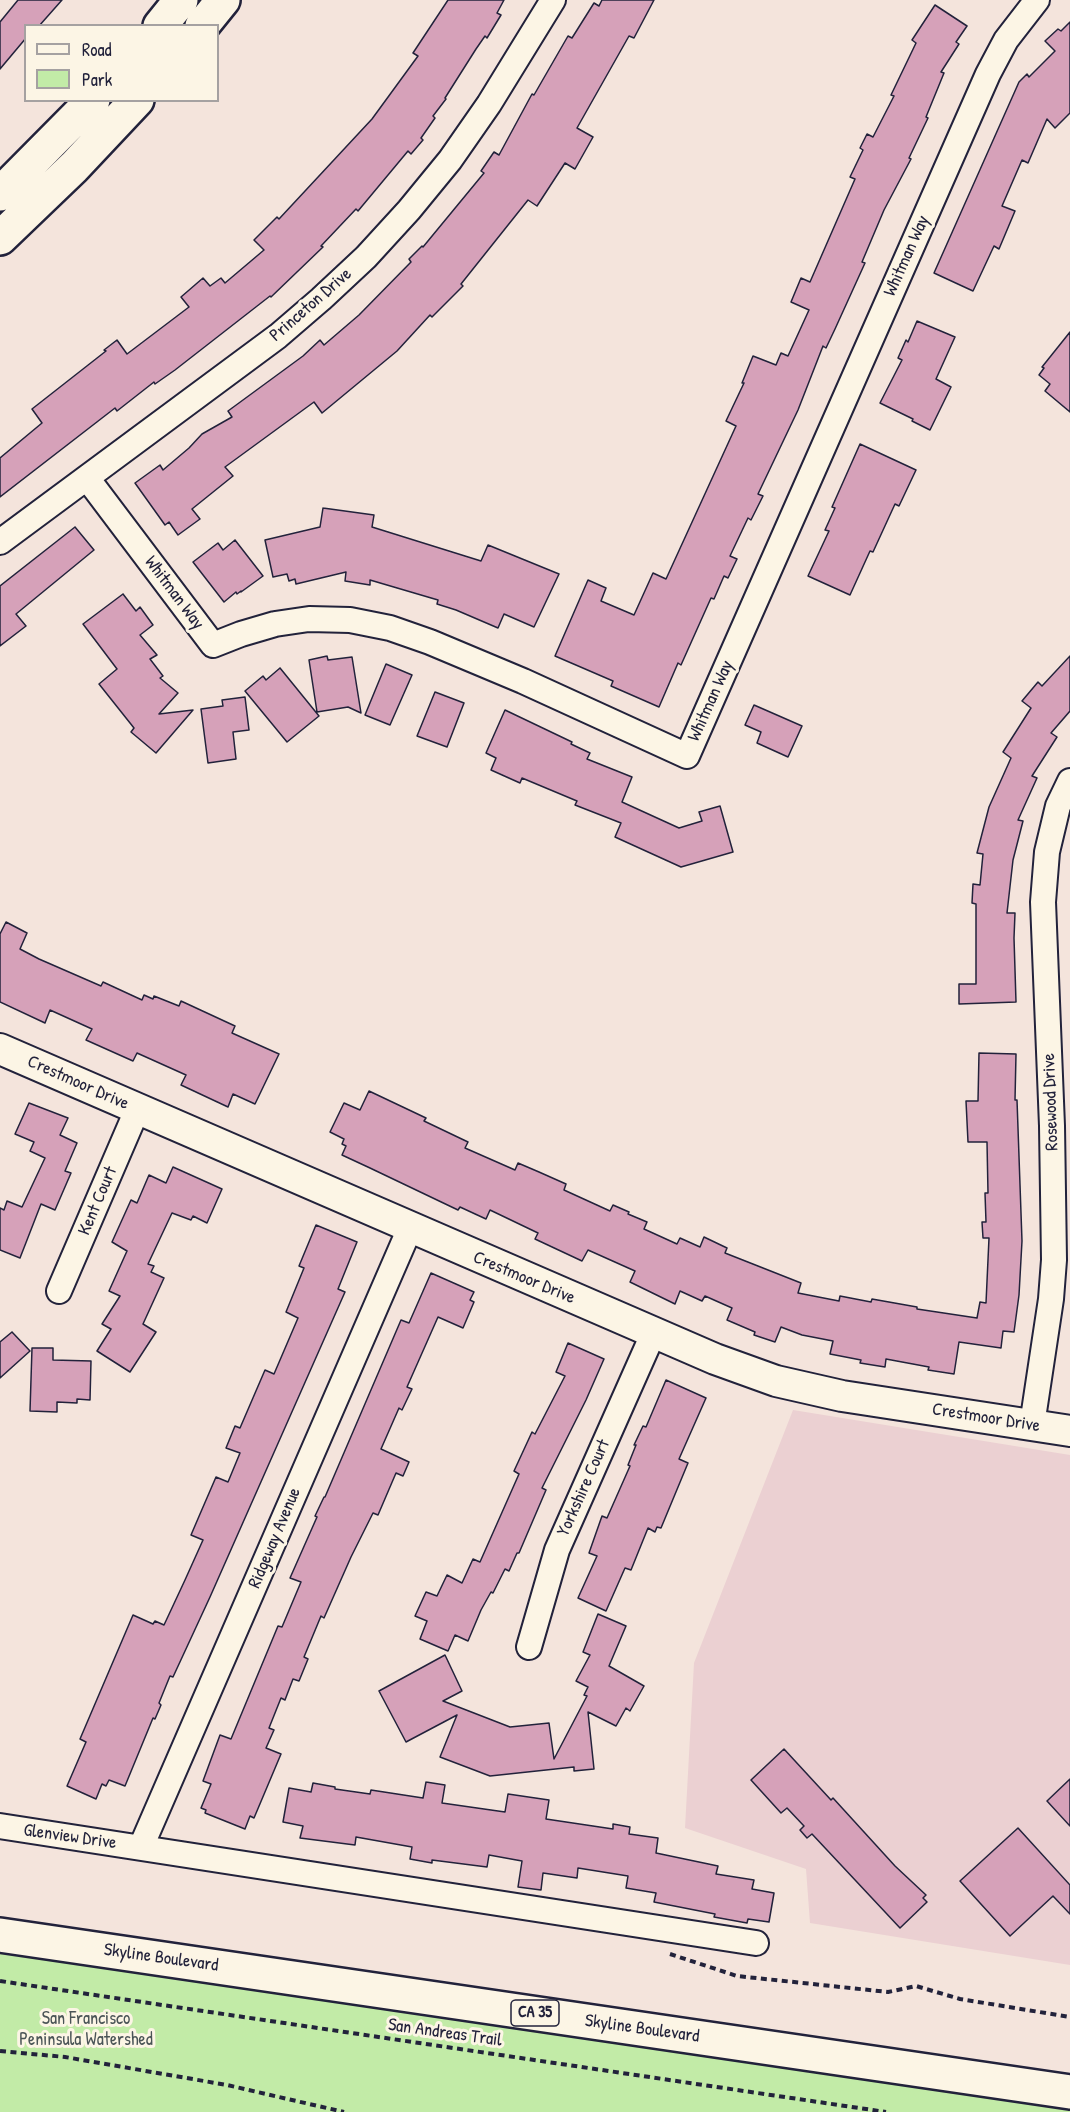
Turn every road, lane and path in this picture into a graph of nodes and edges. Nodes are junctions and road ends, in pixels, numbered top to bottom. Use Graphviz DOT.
graph roads {
  1 [pos="181,0"];
  2 [pos="223,0"];
  3 [pos="553,0"];
  4 [pos="1037,0"];
  5 [pos="162,24"];
  6 [pos="204,24"];
  7 [pos="91,102"];
  8 [pos="134,102"];
  9 [pos="0,194"];
  10 [pos="0,238"];
  11 [pos="87,478"];
  12 [pos="0,542"];
  13 [pos="1070,781"];
  14 [pos="0,1049"];
  15 [pos="137,1110"];
  16 [pos="1061,1126"];
  17 [pos="410,1228"];
  18 [pos="59,1292"];
  19 [pos="653,1334"];
  20 [pos="1032,1425"];
  21 [pos="1070,1431"];
  22 [pos="529,1647"];
  23 [pos="0,1826"];
  24 [pos="141,1847"];
  25 [pos="0,1935"];
  26 [pos="756,1943"];
  27 [pos="663,1951"];
  28 [pos="0,1982"];
  29 [pos="1070,2018"];
  30 [pos="0,2051"];
  31 [pos="1070,2092"];
  32 [pos="344,2112"];
  33 [pos="886,2112"];
  1 -- 5 [label="main road"];
  2 -- 6 [label="main road"];
  3 -- 11 [label="street, Princeton Drive"];
  4 -- 11 [label="street, Whitman Way"];
  7 -- 9 [label="main road"];
  8 -- 10 [label="main road"];
  11 -- 12 [label="street, Princeton Drive"];
  13 -- 16 [label="street, Rosewood Drive"];
  14 -- 15 [label="street, Crestmoor Drive"];
  15 -- 17 [label="street, Crestmoor Drive"];
  15 -- 18 [label="street, Kent Court"];
  16 -- 20 [label="street, Rosewood Drive"];
  17 -- 19 [label="street, Crestmoor Drive"];
  17 -- 24 [label="street, Ridgeway Avenue"];
  19 -- 20 [label="street, Crestmoor Drive"];
  19 -- 22 [label="street, Yorkshire Court"];
  20 -- 21 [label="street, Crestmoor Drive"];
  23 -- 24 [label="street, Glenview Drive"];
  24 -- 26 [label="street"];
  25 -- 31 [label="main road, Skyline Boulevard / CA 35"];
  27 -- 29 [label="path"];
  28 -- 33 [label="path, San Andreas Trail"];
  30 -- 32 [label="path"];
}
